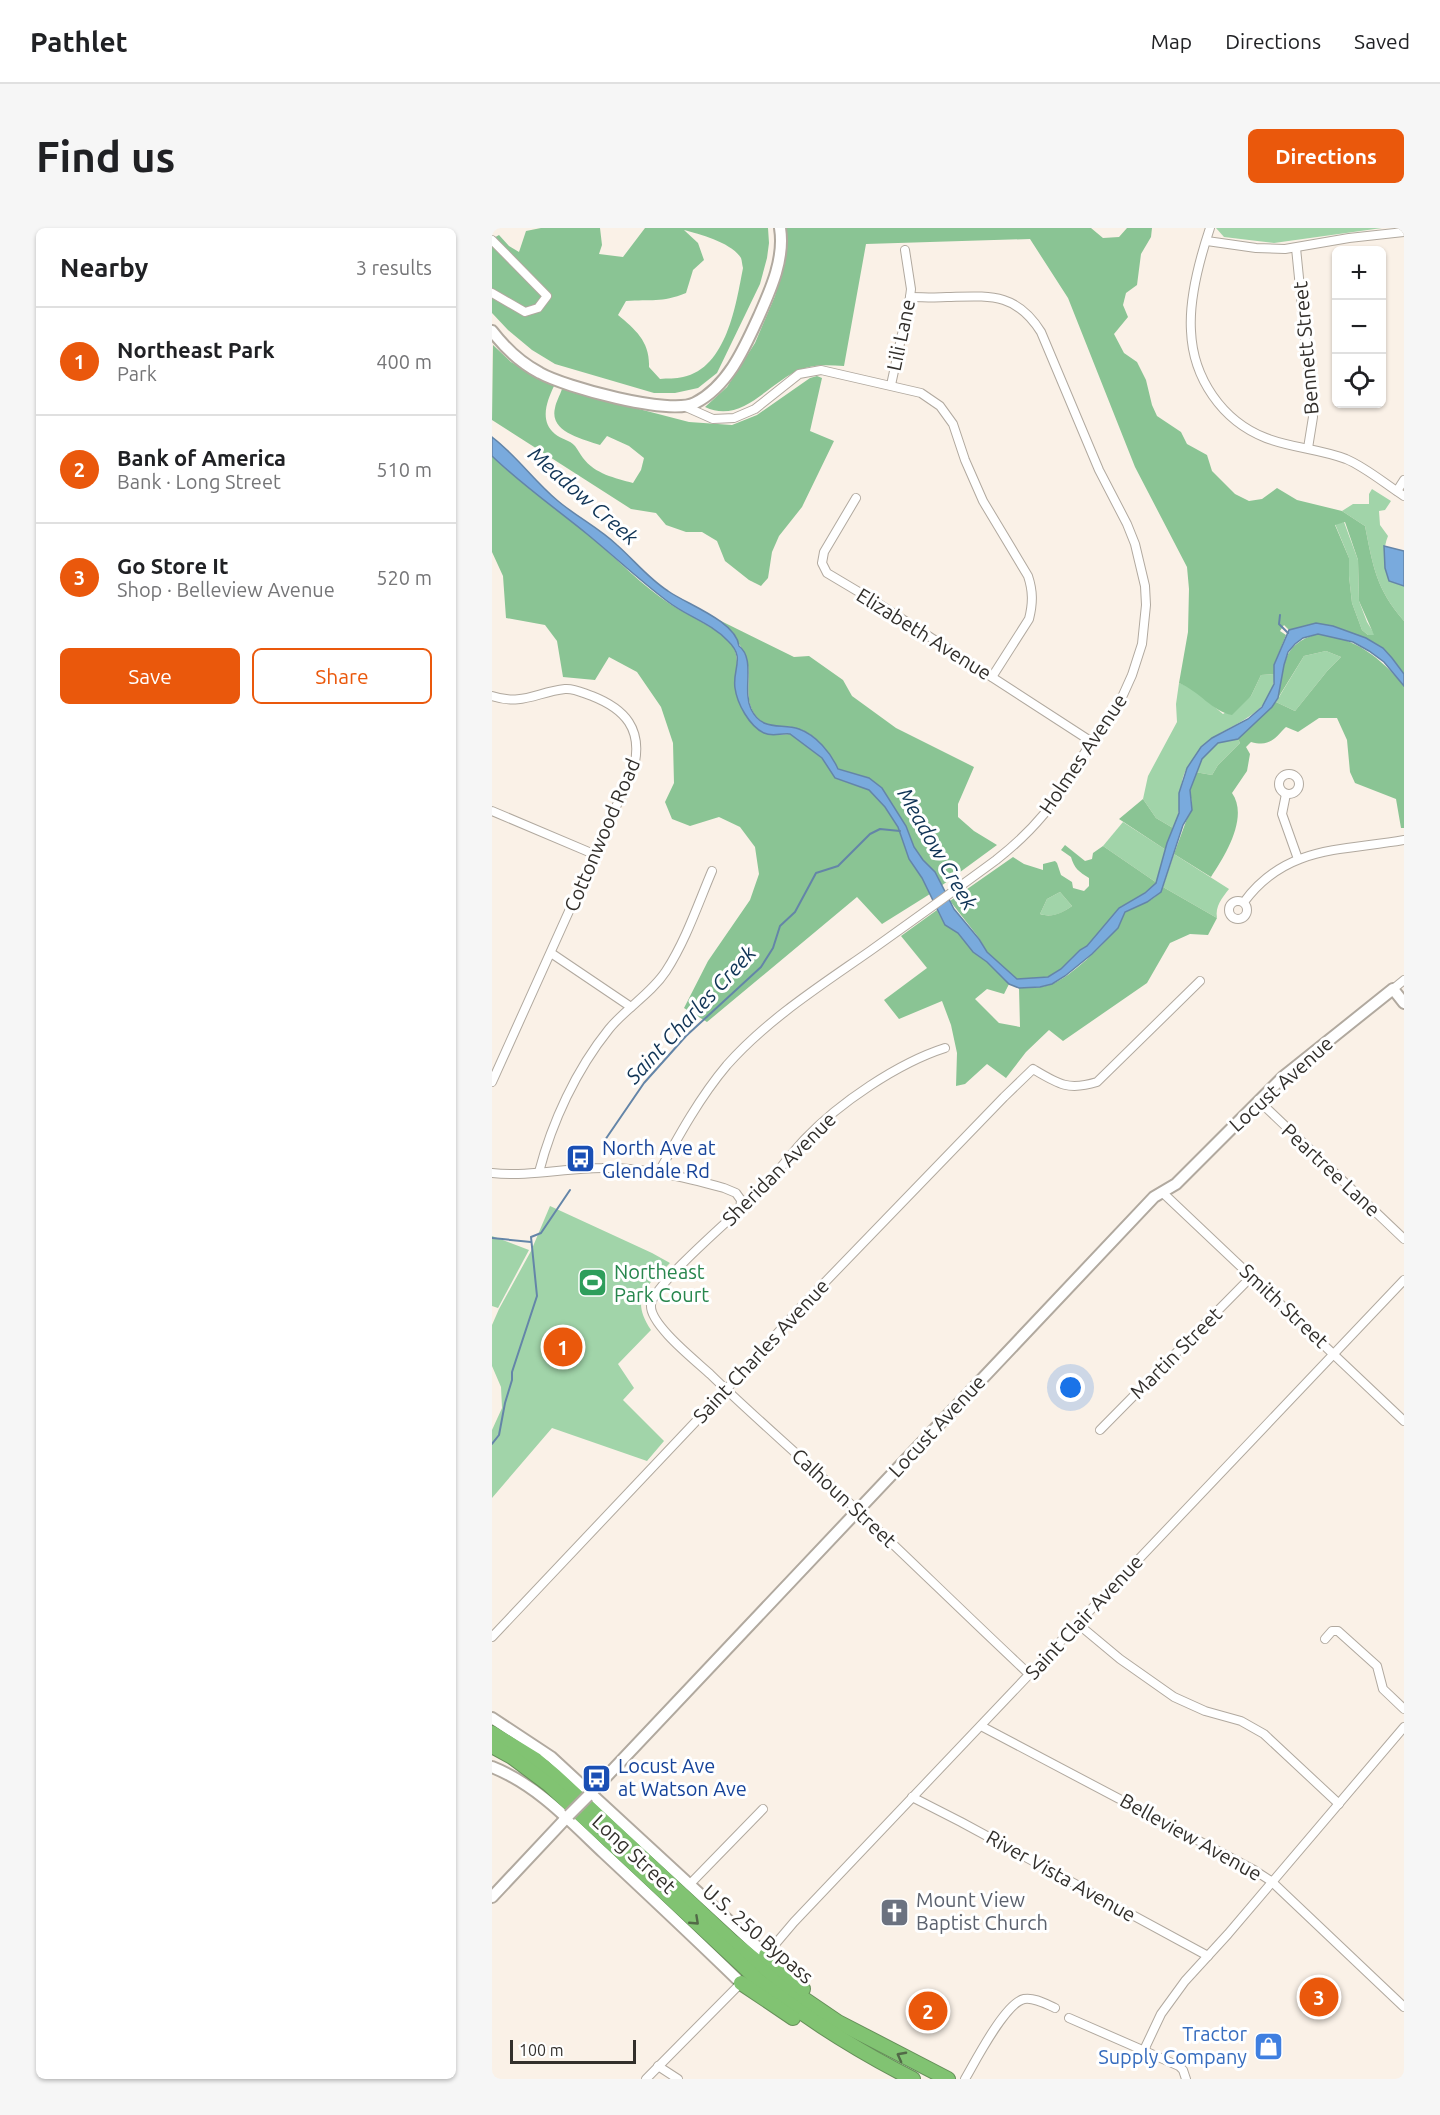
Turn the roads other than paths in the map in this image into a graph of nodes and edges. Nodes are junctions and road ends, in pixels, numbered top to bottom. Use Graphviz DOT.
graph roads {
  1 [pos="780,228"];
  2 [pos="1210,228"];
  3 [pos="1404,232"];
  4 [pos="492,240"];
  5 [pos="1207,241"];
  6 [pos="1296,248"];
  7 [pos="905,250"];
  8 [pos="492,293"];
  9 [pos="910,297"];
  10 [pos="492,331"];
  11 [pos="891,385"];
  12 [pos="686,406"];
  13 [pos="1308,448"];
  14 [pos="1404,480"];
  15 [pos="1401,494"];
  16 [pos="856,498"];
  17 [pos="992,677"];
  18 [pos="492,696"];
  19 [pos="1092,742"];
  20 [pos="1287,794"];
  21 [pos="492,811"];
  22 [pos="1404,840"];
  23 [pos="596,855"];
  24 [pos="1298,859"];
  25 [pos="712,871"];
  26 [pos="1244,902"];
  27 [pos="551,954"];
  28 [pos="1404,980"];
  29 [pos="1200,981"];
  30 [pos="1393,989"];
  31 [pos="1404,1003"];
  32 [pos="631,1007"];
  33 [pos="945,1048"];
  34 [pos="492,1082"];
  35 [pos="1258,1100"];
  36 [pos="539,1172"];
  37 [pos="659,1172"];
  38 [pos="492,1173"];
  39 [pos="1163,1193"];
  40 [pos="740,1211"];
  41 [pos="1404,1239"];
  42 [pos="1252,1276"];
  43 [pos="1404,1280"];
  44 [pos="657,1322"];
  45 [pos="1333,1352"];
  46 [pos="726,1389"];
  47 [pos="1404,1421"];
  48 [pos="1100,1430"];
  49 [pos="857,1510"];
  50 [pos="1078,1624"];
  51 [pos="492,1637"];
  52 [pos="1325,1639"];
  53 [pos="1030,1675"];
  54 [pos="1404,1709"];
  55 [pos="492,1718"];
  56 [pos="981,1726"];
  57 [pos="1404,1727"];
  58 [pos="492,1733"];
  59 [pos="492,1746"];
  60 [pos="492,1767"];
  61 [pos="589,1795"];
  62 [pos="912,1797"];
  63 [pos="1339,1804"];
  64 [pos="763,1809"];
  65 [pos="568,1817"];
  66 [pos="1271,1881"];
  67 [pos="689,1885"];
  68 [pos="492,1897"];
  69 [pos="766,1955"];
  70 [pos="1208,1956"];
  71 [pos="741,1983"];
  72 [pos="1404,2007"];
  73 [pos="1055,2008"];
  74 [pos="1069,2018"];
  75 [pos="855,2032"];
  76 [pos="841,2040"];
  77 [pos="1144,2050"];
  78 [pos="658,2067"];
  79 [pos="646,2079"];
  80 [pos="678,2079"];
  81 [pos="913,2079"];
  82 [pos="948,2079"];
  83 [pos="965,2079"];
  84 [pos="1186,2079"];
  1 -- 12 [label="street"];
  2 -- 5 [label="street"];
  3 -- 6 [label="street"];
  4 -- 8 [label="street"];
  5 -- 6 [label="street"];
  5 -- 13 [label="street"];
  6 -- 13 [label="street, Bennett Street"];
  7 -- 9 [label="street, Lili Lane"];
  9 -- 11 [label="street, Lili Lane"];
  9 -- 19 [label="street, Holmes Avenue"];
  10 -- 12 [label="street"];
  11 -- 12 [label="street"];
  11 -- 17 [label="street"];
  13 -- 15 [label="street"];
  14 -- 15 [label="street"];
  16 -- 17 [label="street, Elizabeth Avenue"];
  17 -- 19 [label="street, Elizabeth Avenue"];
  18 -- 23 [label="street, Cottonwood Road"];
  19 -- 37 [label="street, Holmes Avenue"];
  20 -- 24 [label="street"];
  21 -- 23 [label="street"];
  22 -- 24 [label="street"];
  23 -- 27 [label="street, Cottonwood Road"];
  24 -- 26 [label="street"];
  25 -- 32 [label="street"];
  27 -- 32 [label="street"];
  27 -- 34 [label="street, Cottonwood Road"];
  28 -- 30 [label="street, Locust Avenue"];
  29 -- 46 [label="street, Saint Charles Avenue"];
  30 -- 31 [label="street"];
  30 -- 35 [label="street, Locust Avenue"];
  32 -- 36 [label="street"];
  33 -- 40 [label="street, Sheridan Avenue"];
  35 -- 39 [label="street, Locust Avenue"];
  35 -- 41 [label="street, Peartree Lane"];
  36 -- 37 [label="street"];
  36 -- 38 [label="street"];
  37 -- 40 [label="street"];
  39 -- 42 [label="street, Smith Street"];
  39 -- 49 [label="street, Locust Avenue"];
  40 -- 44 [label="street, Sheridan Avenue"];
  42 -- 45 [label="street, Smith Street"];
  42 -- 48 [label="street, Martin Street"];
  43 -- 45 [label="street, Saint Clair Avenue"];
  44 -- 46 [label="street, Calhoun Street"];
  45 -- 47 [label="street, Smith Street"];
  45 -- 50 [label="street, Saint Clair Avenue"];
  46 -- 49 [label="street, Calhoun Street"];
  46 -- 51 [label="street, Saint Charles Avenue"];
  49 -- 53 [label="street, Calhoun Street"];
  49 -- 61 [label="street, Locust Avenue"];
  50 -- 53 [label="street, Saint Clair Avenue"];
  50 -- 63 [label="street"];
  52 -- 54 [label="street"];
  53 -- 56 [label="street, Saint Clair Avenue"];
  55 -- 61 [label="street"];
  56 -- 62 [label="street, Saint Clair Avenue"];
  56 -- 66 [label="street, Belleview Avenue"];
  57 -- 63 [label="street"];
  58 -- 75 [label="highway, U.S. 250 Bypass"];
  59 -- 76 [label="highway, one-way"];
  60 -- 65 [label="street, Long Street"];
  61 -- 65 [label="street, Locust Avenue, bridge"];
  61 -- 67 [label="street"];
  62 -- 69 [label="street, Saint Clair Avenue"];
  62 -- 70 [label="street, River Vista Avenue"];
  63 -- 66 [label="street"];
  64 -- 67 [label="street"];
  65 -- 68 [label="street, Locust Avenue"];
  65 -- 71 [label="street, Long Street"];
  66 -- 70 [label="street"];
  66 -- 72 [label="street, Belleview Avenue"];
  67 -- 69 [label="street"];
  69 -- 75 [label="highway"];
  70 -- 77 [label="street"];
  71 -- 76 [label="highway"];
  71 -- 78 [label="street"];
  73 -- 83 [label="street"];
  74 -- 77 [label="street"];
  82 -- 75 [label="highway, one-way"];
  76 -- 81 [label="highway"];
  77 -- 84 [label="street"];
  78 -- 79 [label="street"];
  78 -- 80 [label="street"];
}
